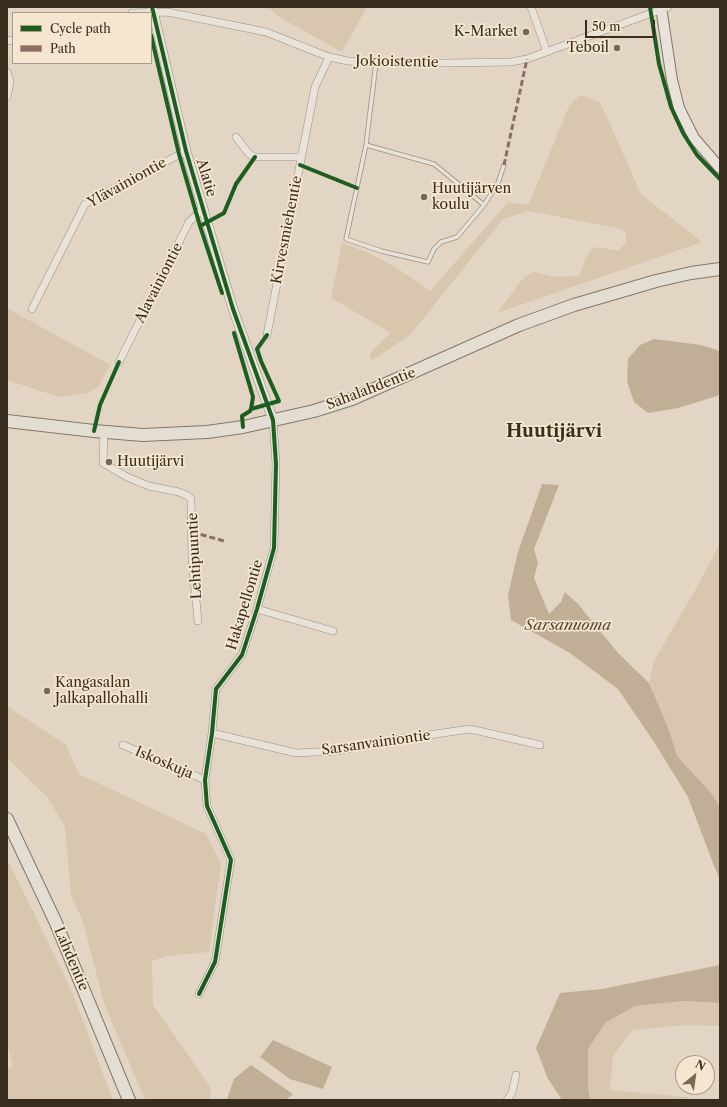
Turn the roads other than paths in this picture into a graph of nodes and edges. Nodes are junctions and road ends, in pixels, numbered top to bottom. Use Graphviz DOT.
graph roads {
  1 [pos="531,7"];
  2 [pos="663,8"];
  3 [pos="153,9"];
  4 [pos="137,12"];
  5 [pos="547,52"];
  6 [pos="328,57"];
  7 [pos="376,63"];
  8 [pos="7,72"];
  9 [pos="7,97"];
  10 [pos="236,137"];
  11 [pos="366,145"];
  12 [pos="186,151"];
  13 [pos="301,157"];
  14 [pos="504,165"];
  15 [pos="720,168"];
  16 [pos="484,205"];
  17 [pos="203,209"];
  18 [pos="720,269"];
  19 [pos="32,309"];
  20 [pos="267,335"];
  21 [pos="119,362"];
  22 [pos="272,420"];
  23 [pos="7,421"];
  24 [pos="104,432"];
  25 [pos="257,609"];
  26 [pos="198,621"];
  27 [pos="334,631"];
  28 [pos="212,733"];
  29 [pos="123,745"];
  30 [pos="540,745"];
  31 [pos="205,780"];
  32 [pos="7,819"];
  33 [pos="199,994"];
  34 [pos="516,1075"];
  35 [pos="129,1100"];
  36 [pos="507,1100"];
  1 -- 5 [label="street"];
  2 -- 5 [label="street, Jokioistentie"];
  2 -- 15 [label="main road"];
  3 -- 4 [label="street, Jokioistentie"];
  3 -- 6 [label="street, Jokioistentie"];
  3 -- 12 [label="street, Alatie"];
  5 -- 7 [label="street, Jokioistentie"];
  6 -- 7 [label="street, Jokioistentie"];
  6 -- 13 [label="street, Kirvesmiehentie"];
  7 -- 11 [label="lane"];
  8 -- 9 [label="street"];
  10 -- 13 [label="street"];
  11 -- 16 [label="lane"];
  11 -- 16 [label="lane"];
  12 -- 17 [label="street, Alatie"];
  12 -- 19 [label="street, Ylävainiontie"];
  13 -- 20 [label="street, Kirvesmiehentie"];
  14 -- 16 [label="lane"];
  17 -- 21 [label="street, Alavainiontie"];
  17 -- 22 [label="street, Alatie"];
  18 -- 22 [label="main road, Sahalahdentie"];
  22 -- 24 [label="main road, Sahalahdentie"];
  22 -- 25 [label="street, Hakapellontie"];
  23 -- 24 [label="main road, Sahalahdentie"];
  24 -- 26 [label="street, Lehtipuuntie"];
  25 -- 27 [label="street"];
  25 -- 28 [label="street, Hakapellontie"];
  28 -- 30 [label="street, Sarsanvainiontie"];
  28 -- 31 [label="street, Hakapellontie"];
  29 -- 31 [label="street, Iskoskuja"];
  31 -- 33 [label="street, Hakapellontie"];
  32 -- 35 [label="main road, Lahdentie"];
  34 -- 36 [label="street"];
}
